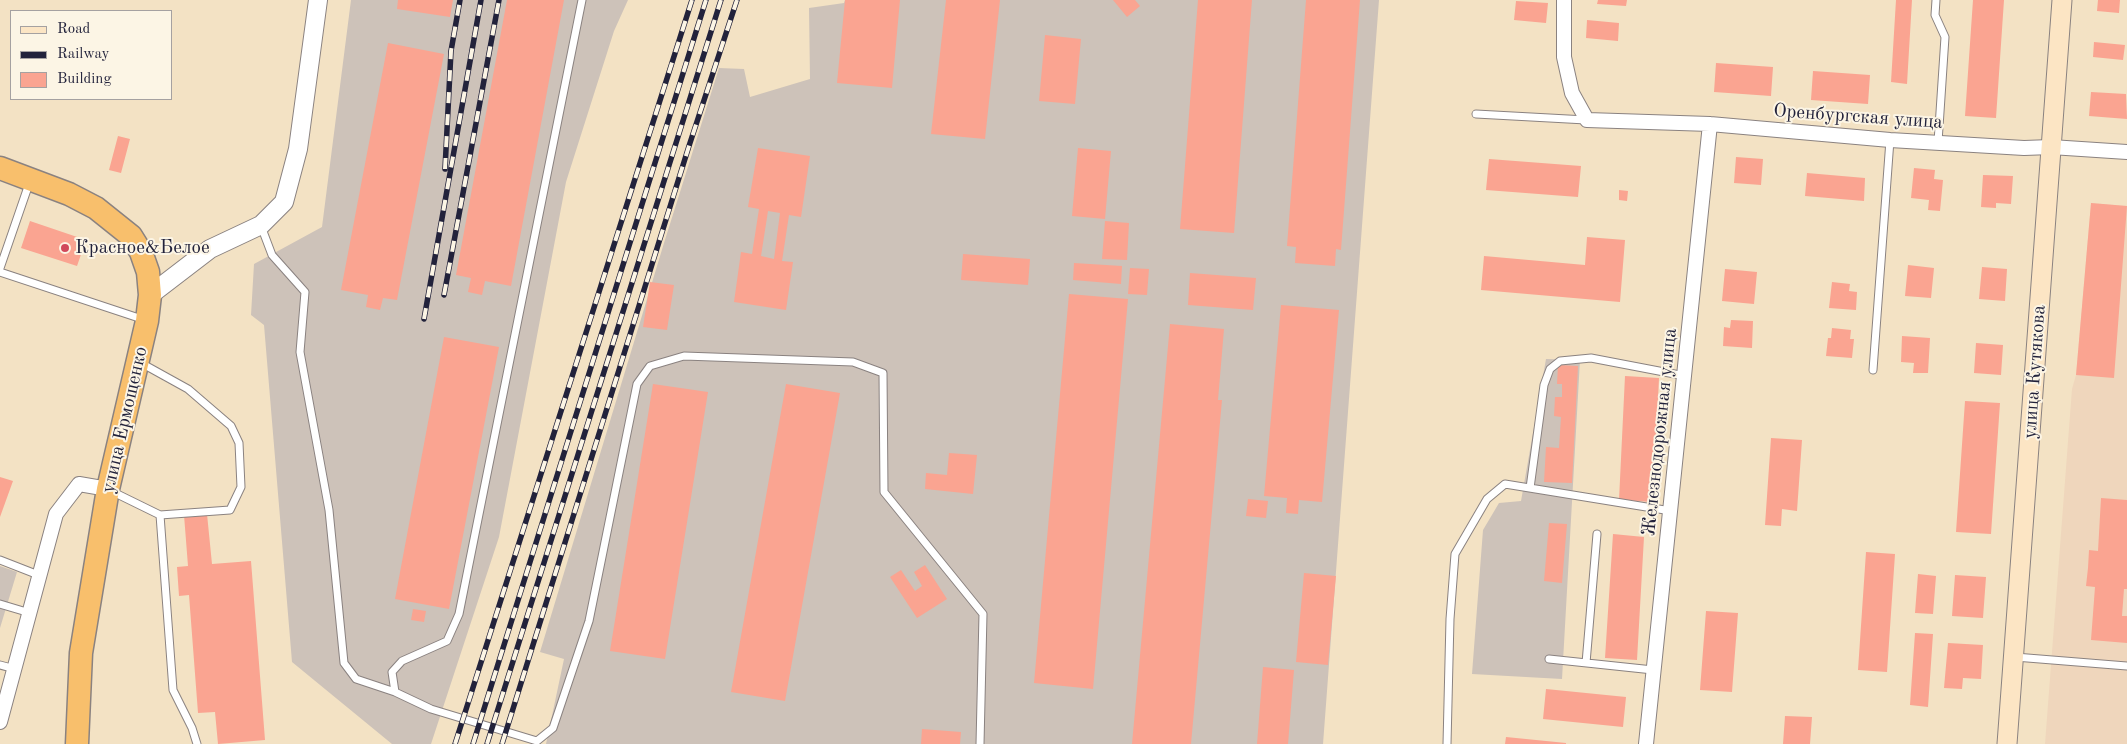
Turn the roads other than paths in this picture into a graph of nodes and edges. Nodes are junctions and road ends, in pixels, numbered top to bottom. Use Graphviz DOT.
graph roads {
  1 [pos="318,0"];
  2 [pos="582,0"];
  3 [pos="1564,0"];
  4 [pos="1936,0"];
  5 [pos="2062,0"];
  6 [pos="1476,114"];
  7 [pos="1587,120"];
  8 [pos="1710,124"];
  9 [pos="1890,140"];
  10 [pos="1938,142"];
  11 [pos="2051,147"];
  12 [pos="2127,152"];
  13 [pos="14,173"];
  14 [pos="261,225"];
  15 [pos="0,268"];
  16 [pos="0,272"];
  17 [pos="150,295"];
  18 [pos="147,321"];
  19 [pos="138,362"];
  20 [pos="1873,370"];
  21 [pos="1685,376"];
  22 [pos="1530,488"];
  23 [pos="108,489"];
  24 [pos="1671,511"];
  25 [pos="160,515"];
  26 [pos="1596,534"];
  27 [pos="0,560"];
  28 [pos="40,576"];
  29 [pos="0,604"];
  30 [pos="31,613"];
  31 [pos="2015,658"];
  32 [pos="1549,659"];
  33 [pos="1586,663"];
  34 [pos="0,665"];
  35 [pos="2127,666"];
  36 [pos="15,669"];
  37 [pos="1653,670"];
  38 [pos="395,692"];
  39 [pos="0,722"];
  40 [pos="76,744"];
  41 [pos="198,744"];
  42 [pos="980,744"];
  43 [pos="1447,744"];
  44 [pos="1646,744"];
  45 [pos="2007,744"];
  1 -- 14 [label="street"];
  2 -- 38 [label="lane"];
  3 -- 7 [label="street"];
  4 -- 10 [label="lane"];
  5 -- 11 [label="main road, улица Кутякова"];
  6 -- 7 [label="lane"];
  7 -- 8 [label="street, Оренбургская улица"];
  8 -- 9 [label="street, Оренбургская улица"];
  8 -- 21 [label="street, Железнодорожная улица"];
  9 -- 10 [label="street, Оренбургская улица"];
  9 -- 20 [label="lane"];
  10 -- 11 [label="street, Оренбургская улица"];
  11 -- 12 [label="street, Оренбургская улица"];
  11 -- 31 [label="main road, улица Кутякова"];
  13 -- 15 [label="lane"];
  13 -- 17 [label="highway, улица Ермощенко"];
  14 -- 17 [label="street"];
  14 -- 38 [label="lane"];
  16 -- 18 [label="lane"];
  17 -- 18 [label="highway, улица Ермощенко"];
  18 -- 19 [label="highway, улица Ермощенко"];
  19 -- 23 [label="highway, улица Ермощенко"];
  19 -- 25 [label="lane"];
  21 -- 22 [label="lane"];
  21 -- 24 [label="street, Железнодорожная улица"];
  22 -- 24 [label="lane"];
  22 -- 43 [label="lane"];
  23 -- 25 [label="lane"];
  23 -- 28 [label="street"];
  23 -- 40 [label="highway, улица Ермощенко"];
  24 -- 37 [label="street, Железнодорожная улица"];
  25 -- 41 [label="lane"];
  26 -- 33 [label="lane"];
  27 -- 28 [label="lane"];
  28 -- 30 [label="street"];
  29 -- 30 [label="lane"];
  30 -- 36 [label="street"];
  31 -- 35 [label="lane"];
  31 -- 45 [label="main road, улица Кутякова"];
  32 -- 33 [label="lane"];
  33 -- 37 [label="lane"];
  34 -- 36 [label="lane"];
  36 -- 39 [label="street"];
  37 -- 44 [label="street, Железнодорожная улица"];
  38 -- 42 [label="lane"];
}
